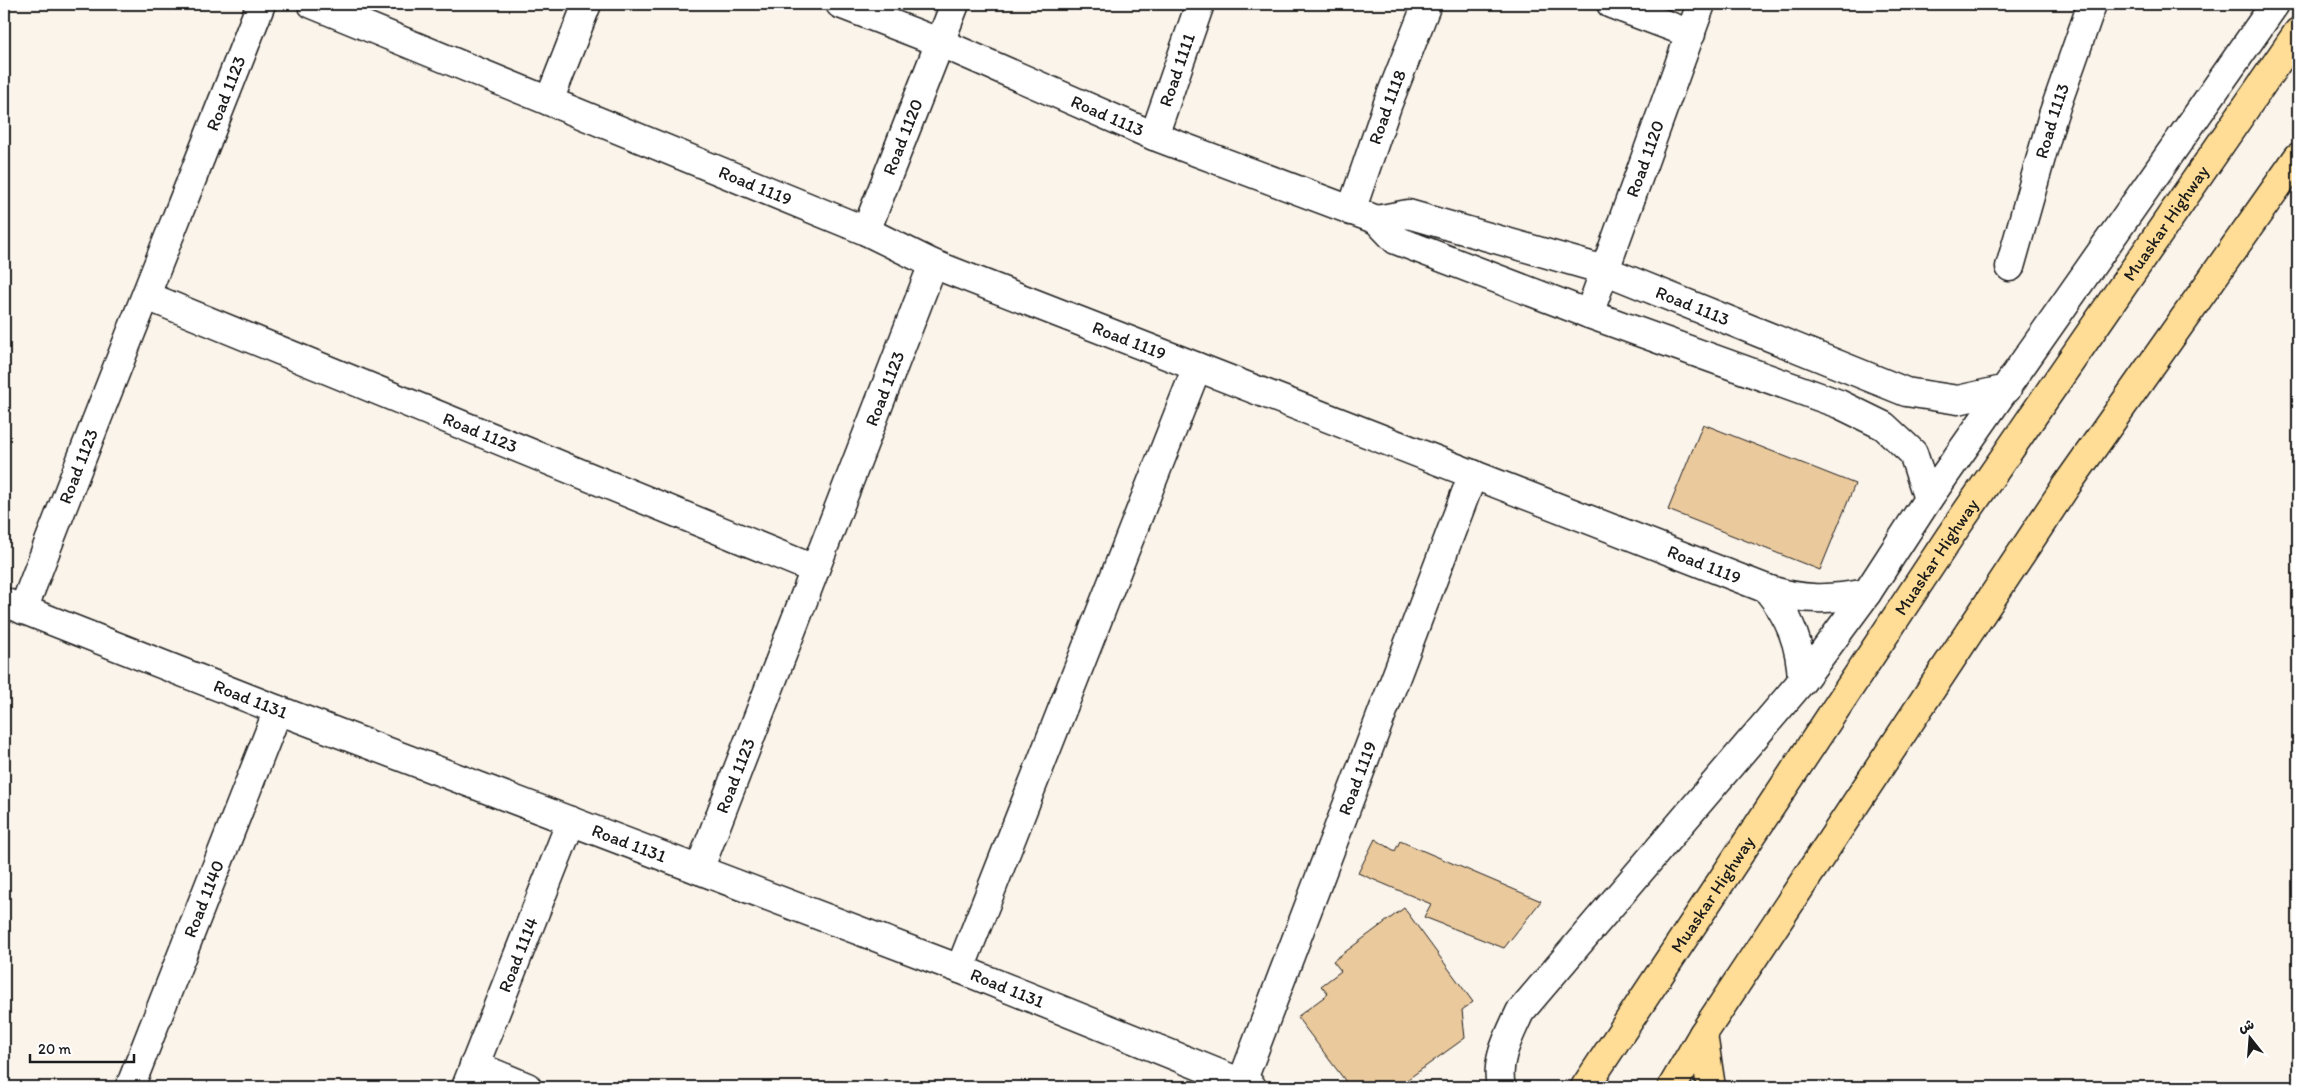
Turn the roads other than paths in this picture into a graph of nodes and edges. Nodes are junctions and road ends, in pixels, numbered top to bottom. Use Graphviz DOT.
graph roads {
  1 [pos="262,4"];
  2 [pos="312,4"];
  3 [pos="587,4"];
  4 [pos="840,4"];
  5 [pos="955,4"];
  6 [pos="1200,4"];
  7 [pos="1427,4"];
  8 [pos="1611,4"];
  9 [pos="1701,4"];
  10 [pos="2092,4"];
  11 [pos="2275,4"];
  12 [pos="2298,32"];
  13 [pos="1690,34"];
  14 [pos="941,43"];
  15 [pos="548,101"];
  16 [pos="1154,136"];
  17 [pos="2298,157"];
  18 [pos="1351,211"];
  19 [pos="1377,220"];
  20 [pos="866,231"];
  21 [pos="933,264"];
  22 [pos="2010,268"];
  23 [pos="1604,270"];
  24 [pos="147,296"];
  25 [pos="1589,314"];
  26 [pos="1197,367"];
  27 [pos="2007,389"];
  28 [pos="1473,474"];
  29 [pos="1928,499"];
  30 [pos="814,569"];
  31 [pos="1767,589"];
  32 [pos="1867,593"];
  33 [pos="13,606"];
  34 [pos="1802,681"];
  35 [pos="278,710"];
  36 [pos="571,821"];
  37 [pos="699,870"];
  38 [pos="960,969"];
  39 [pos="1703,1034"];
  40 [pos="470,1076"];
  41 [pos="1493,1083"];
  42 [pos="1247,1085"];
  43 [pos="130,1087"];
  44 [pos="527,1087"];
  45 [pos="1585,1087"];
  46 [pos="1672,1087"];
  47 [pos="1711,1087"];
  1 -- 24 [label="street, Road 1123"];
  2 -- 15 [label="street, Road 1119"];
  3 -- 15 [label="street"];
  4 -- 14 [label="street, Road 1113"];
  5 -- 14 [label="street"];
  6 -- 16 [label="street, Road 1111"];
  7 -- 18 [label="street, Road 1118"];
  8 -- 13 [label="street"];
  9 -- 13 [label="street, Road 1120"];
  10 -- 22 [label="street, Road 1113"];
  11 -- 27 [label="street"];
  12 -- 45 [label="main road, Muaskar Highway"];
  13 -- 23 [label="street, Road 1120"];
  14 -- 16 [label="street, Road 1113"];
  14 -- 20 [label="street, Road 1120"];
  15 -- 20 [label="street, Road 1119"];
  16 -- 18 [label="street, Road 1113"];
  17 -- 39 [label="main road"];
  18 -- 19 [label="street, Road 1113"];
  19 -- 23 [label="street, Road 1113"];
  19 -- 25 [label="street, Road 1113"];
  20 -- 21 [label="street, Road 1119"];
  21 -- 26 [label="street, Road 1119"];
  21 -- 30 [label="street, Road 1123"];
  23 -- 25 [label="street, Road 1120"];
  23 -- 27 [label="street, Road 1113"];
  24 -- 30 [label="street, Road 1123"];
  24 -- 33 [label="street, Road 1123"];
  25 -- 29 [label="street, Road 1113"];
  26 -- 28 [label="street, Road 1119"];
  26 -- 38 [label="street"];
  27 -- 29 [label="street"];
  28 -- 31 [label="street, Road 1119"];
  28 -- 42 [label="street, Road 1119"];
  29 -- 32 [label="street"];
  30 -- 37 [label="street, Road 1123"];
  31 -- 32 [label="street, Road 1119"];
  31 -- 34 [label="street"];
  32 -- 34 [label="street"];
  33 -- 35 [label="street, Road 1131"];
  34 -- 41 [label="street"];
  35 -- 36 [label="street, Road 1131"];
  35 -- 43 [label="street, Road 1140"];
  36 -- 37 [label="street, Road 1131"];
  36 -- 40 [label="street, Road 1114"];
  37 -- 38 [label="street, Road 1131"];
  38 -- 42 [label="street, Road 1131"];
  39 -- 46 [label="main road"];
  39 -- 47 [label="main road"];
  40 -- 44 [label="street"];
}
